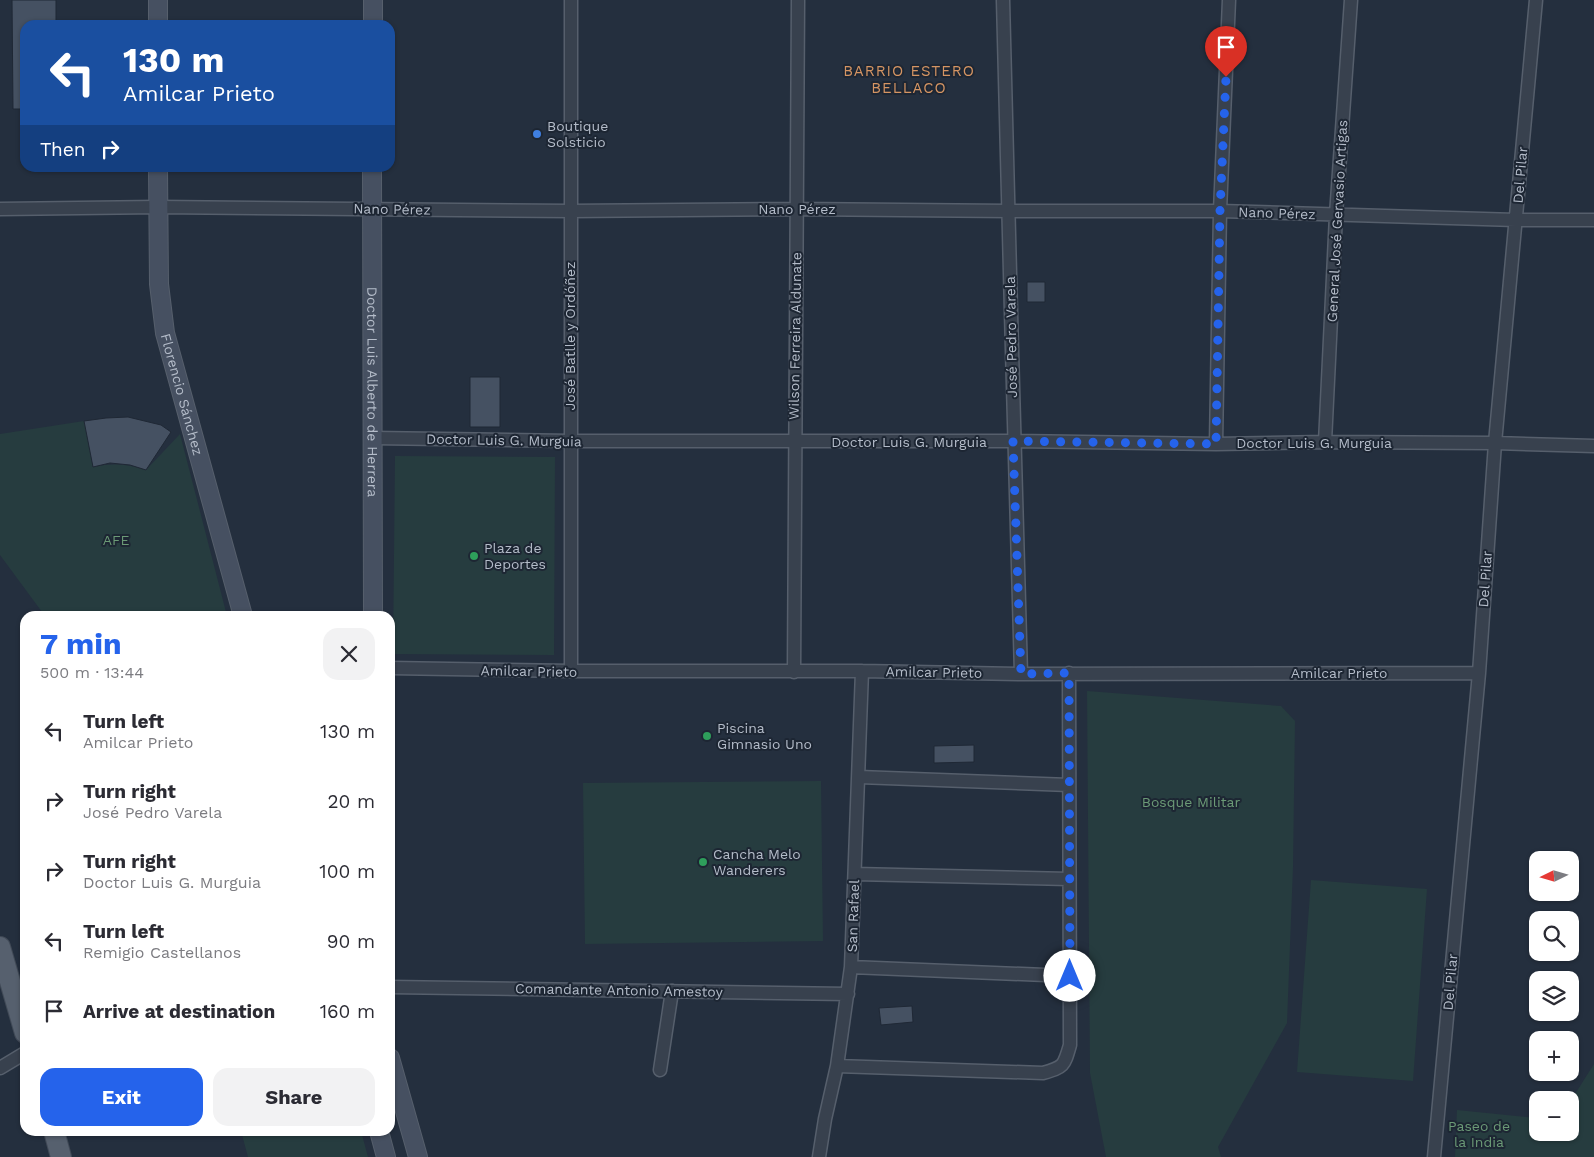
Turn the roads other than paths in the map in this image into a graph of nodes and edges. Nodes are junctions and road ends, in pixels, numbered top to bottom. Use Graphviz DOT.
graph roads {
  1 [pos="158,0"];
  2 [pos="373,0"];
  3 [pos="571,0"];
  4 [pos="798,0"];
  5 [pos="1003,0"];
  6 [pos="1229,0"];
  7 [pos="1351,0"];
  8 [pos="1536,0"];
  9 [pos="158,20"];
  10 [pos="373,20"];
  11 [pos="158,172"];
  12 [pos="372,172"];
  13 [pos="158,207"];
  14 [pos="0,209"];
  15 [pos="372,209"];
  16 [pos="797,209"];
  17 [pos="571,211"];
  18 [pos="1009,211"];
  19 [pos="1220,211"];
  20 [pos="1336,215"];
  21 [pos="1516,220"];
  22 [pos="1594,220"];
  23 [pos="373,438"];
  24 [pos="570,441"];
  25 [pos="1013,441"];
  26 [pos="794,442"];
  27 [pos="1325,442"];
  28 [pos="1495,443"];
  29 [pos="1216,444"];
  30 [pos="1594,446"];
  31 [pos="242,611"];
  32 [pos="373,611"];
  33 [pos="395,668"];
  34 [pos="571,671"];
  35 [pos="862,671"];
  36 [pos="794,672"];
  37 [pos="1069,673"];
  38 [pos="1479,673"];
  39 [pos="1021,674"];
  40 [pos="859,777"];
  41 [pos="1069,784"];
  42 [pos="855,874"];
  43 [pos="1070,879"];
  44 [pos="0,947"];
  45 [pos="851,967"];
  46 [pos="1070,976"];
  47 [pos="395,987"];
  48 [pos="672,991"];
  49 [pos="848,994"];
  50 [pos="20,1017"];
  51 [pos="20,1056"];
  52 [pos="837,1066"];
  53 [pos="0,1068"];
  54 [pos="660,1070"];
  55 [pos="395,1076"];
  56 [pos="55,1136"];
  57 [pos="380,1136"];
  58 [pos="61,1157"];
  59 [pos="386,1157"];
  60 [pos="418,1157"];
  61 [pos="819,1157"];
  62 [pos="1434,1157"];
  1 -- 9 [label="street"];
  2 -- 10 [label="street"];
  3 -- 17 [label="street, José Batlle y Ordóñez"];
  4 -- 16 [label="street, Wilson Ferreira Aldunate"];
  5 -- 18 [label="street, José Pedro Varela"];
  6 -- 19 [label="street"];
  7 -- 20 [label="street, General José Gervasio Artigas"];
  8 -- 21 [label="street, Del Pilar"];
  11 -- 13 [label="street, Florencio Sánchez"];
  12 -- 15 [label="street, Doctor Luis Alberto de Herrera"];
  13 -- 14 [label="street, Nano Pérez"];
  13 -- 15 [label="street, Nano Pérez"];
  13 -- 31 [label="street, Florencio Sánchez"];
  15 -- 17 [label="street, Nano Pérez"];
  15 -- 23 [label="street, Doctor Luis Alberto de Herrera"];
  16 -- 17 [label="street, Nano Pérez"];
  16 -- 18 [label="street, Nano Pérez"];
  16 -- 26 [label="street, Wilson Ferreira Aldunate"];
  17 -- 24 [label="street, José Batlle y Ordóñez"];
  18 -- 19 [label="street, Nano Pérez"];
  18 -- 25 [label="street, José Pedro Varela"];
  19 -- 20 [label="street, Nano Pérez"];
  19 -- 29 [label="street"];
  20 -- 21 [label="street, Nano Pérez"];
  20 -- 27 [label="street, General José Gervasio Artigas"];
  21 -- 22 [label="street, Nano Pérez"];
  21 -- 28 [label="street, Del Pilar"];
  23 -- 24 [label="street, Doctor Luis G. Murguia"];
  23 -- 32 [label="street, Doctor Luis Alberto de Herrera"];
  24 -- 26 [label="street, Doctor Luis G. Murguia"];
  24 -- 34 [label="street, José Batlle y Ordóñez"];
  25 -- 26 [label="street, Doctor Luis G. Murguia"];
  25 -- 29 [label="street, Doctor Luis G. Murguia"];
  25 -- 39 [label="street, José Pedro Varela"];
  26 -- 36 [label="street, Wilson Ferreira Aldunate"];
  27 -- 28 [label="street, Doctor Luis G. Murguia"];
  27 -- 29 [label="street, Doctor Luis G. Murguia"];
  28 -- 30 [label="street, Doctor Luis G. Murguia"];
  28 -- 38 [label="street, Del Pilar"];
  33 -- 34 [label="street, Amilcar Prieto"];
  34 -- 36 [label="street, Amilcar Prieto"];
  35 -- 36 [label="street, Amilcar Prieto"];
  35 -- 39 [label="street, Amilcar Prieto"];
  35 -- 40 [label="street, San Rafael"];
  37 -- 38 [label="street, Amilcar Prieto"];
  37 -- 39 [label="street, Amilcar Prieto"];
  37 -- 41 [label="street"];
  38 -- 62 [label="street, Del Pilar"];
  40 -- 41 [label="street"];
  40 -- 42 [label="street, San Rafael"];
  41 -- 43 [label="street"];
  42 -- 43 [label="street"];
  42 -- 45 [label="street, San Rafael"];
  43 -- 46 [label="street"];
  44 -- 50 [label="main road"];
  45 -- 46 [label="street"];
  45 -- 49 [label="street, San Rafael"];
  46 -- 52 [label="street"];
  47 -- 48 [label="street, Comandante Antonio Amestoy"];
  48 -- 49 [label="street, Comandante Antonio Amestoy"];
  48 -- 54 [label="street"];
  49 -- 52 [label="street, San Rafael"];
  51 -- 53 [label="street"];
  52 -- 61 [label="street, San Rafael"];
  55 -- 60 [label="street"];
  56 -- 58 [label="main road"];
  57 -- 59 [label="street"];
}
